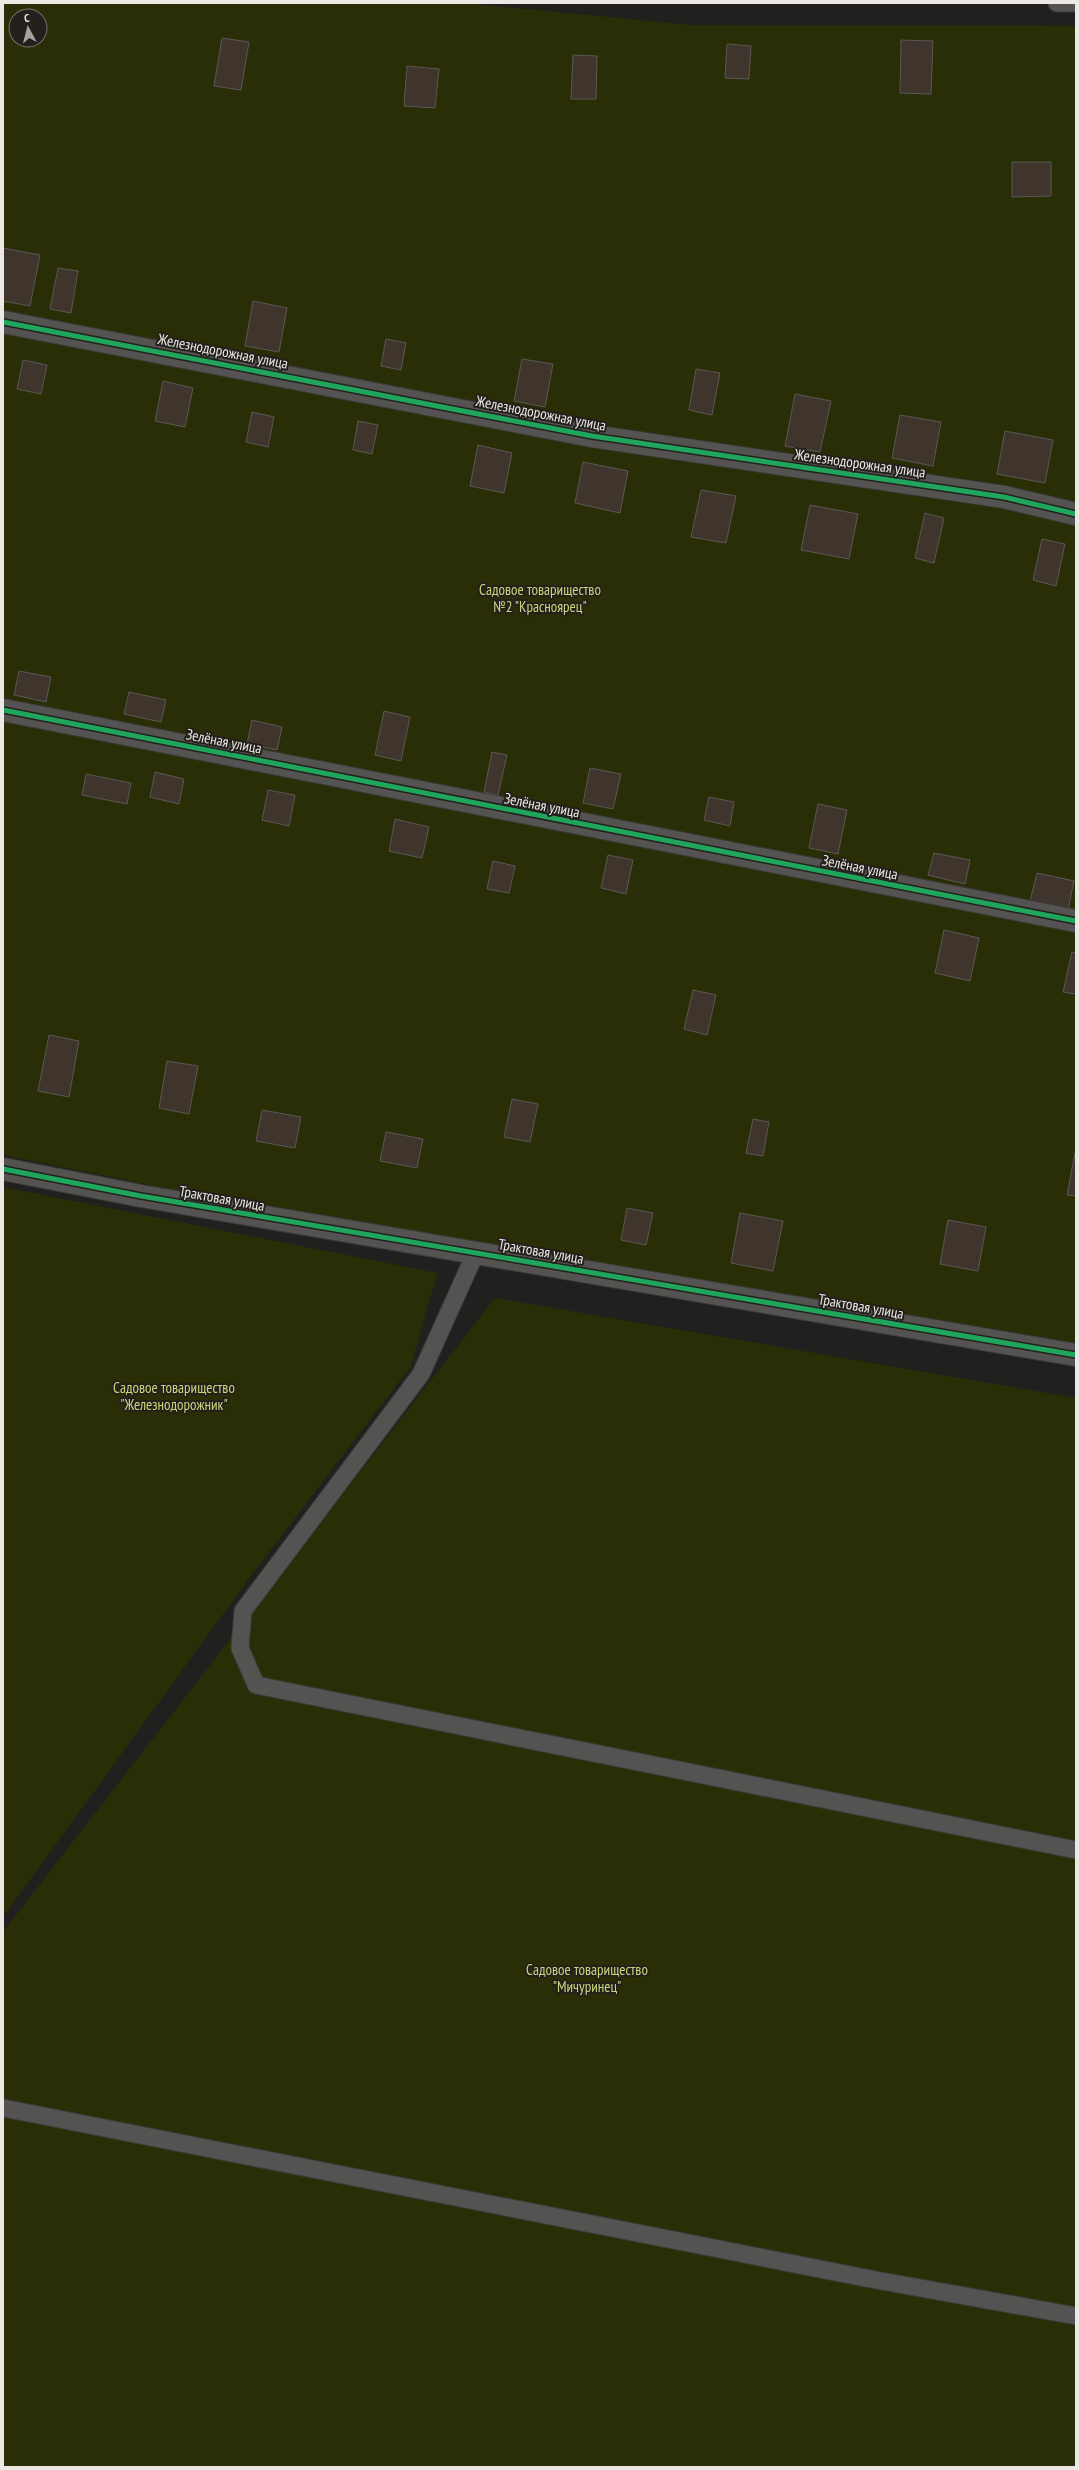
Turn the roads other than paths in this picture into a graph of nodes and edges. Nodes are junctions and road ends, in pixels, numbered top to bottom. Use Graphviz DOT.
graph roads {
  1 [pos="1057,3"];
  2 [pos="1076,4"];
  3 [pos="3,322"];
  4 [pos="1076,514"];
  5 [pos="3,710"];
  6 [pos="1076,922"];
  7 [pos="3,1169"];
  8 [pos="476,1252"];
  9 [pos="1076,1355"];
  10 [pos="1076,1850"];
  11 [pos="3,2108"];
  12 [pos="1076,2316"];
  1 -- 2 [label="lane"];
  3 -- 4 [label="street, Железнодорожная улица"];
  5 -- 6 [label="street, Зелёная улица"];
  7 -- 8 [label="street, Трактовая улица"];
  8 -- 9 [label="street, Трактовая улица"];
  8 -- 10 [label="lane"];
  11 -- 12 [label="lane"];
}
